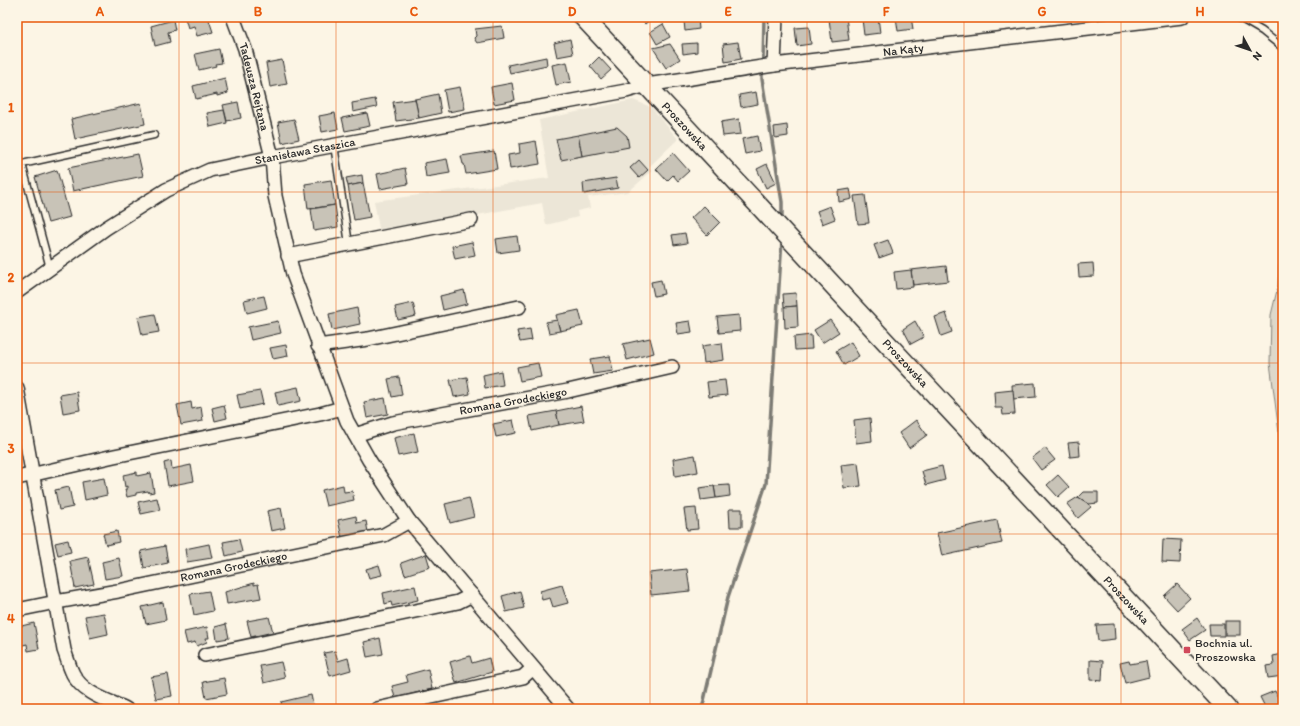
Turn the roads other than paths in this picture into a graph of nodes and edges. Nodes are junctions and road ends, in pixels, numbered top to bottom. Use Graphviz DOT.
graph roads {
  1 [pos="233,17"];
  2 [pos="583,17"];
  3 [pos="776,17"];
  4 [pos="1182,17"];
  5 [pos="1238,17"];
  6 [pos="1283,48"];
  7 [pos="766,66"];
  8 [pos="647,85"];
  9 [pos="626,91"];
  10 [pos="154,135"];
  11 [pos="334,145"];
  12 [pos="272,157"];
  13 [pos="471,220"];
  14 [pos="350,244"];
  15 [pos="288,256"];
  16 [pos="50,268"];
  17 [pos="17,292"];
  18 [pos="519,307"];
  19 [pos="318,346"];
  20 [pos="672,367"];
  21 [pos="17,388"];
  22 [pos="342,408"];
  23 [pos="355,435"];
  24 [pos="33,475"];
  25 [pos="17,478"];
  26 [pos="409,521"];
  27 [pos="472,595"];
  28 [pos="56,602"];
  29 [pos="17,610"];
  30 [pos="205,655"];
  31 [pos="533,668"];
  32 [pos="126,709"];
  33 [pos="376,709"];
  34 [pos="568,709"];
  35 [pos="1228,709"];
  1 -- 12 [label="street, Tadeusza Rejtana"];
  2 -- 8 [label="main road, Proszowska"];
  3 -- 7 [label="street"];
  4 -- 7 [label="street, Na Kąty"];
  5 -- 6 [label="lane"];
  7 -- 8 [label="street, Na Kąty"];
  8 -- 9 [label="street, Na Kąty"];
  8 -- 35 [label="main road, Proszowska"];
  9 -- 11 [label="street, Stanisława Staszica"];
  10 -- 16 [label="lane"];
  11 -- 12 [label="street, Stanisława Staszica"];
  11 -- 14 [label="lane"];
  12 -- 15 [label="street"];
  12 -- 16 [label="street, Stanisława Staszica"];
  13 -- 14 [label="street"];
  14 -- 15 [label="street"];
  15 -- 19 [label="street"];
  16 -- 17 [label="street, Stanisława Staszica"];
  18 -- 19 [label="street"];
  19 -- 22 [label="street"];
  20 -- 23 [label="street, Romana Grodeckiego"];
  21 -- 24 [label="street"];
  22 -- 23 [label="street"];
  22 -- 24 [label="street"];
  23 -- 26 [label="street"];
  24 -- 25 [label="street"];
  24 -- 28 [label="street"];
  26 -- 27 [label="street"];
  26 -- 28 [label="street, Romana Grodeckiego"];
  27 -- 30 [label="street"];
  27 -- 31 [label="street"];
  28 -- 29 [label="street, Romana Grodeckiego"];
  28 -- 32 [label="street"];
  31 -- 33 [label="street"];
  31 -- 34 [label="street"];
}
